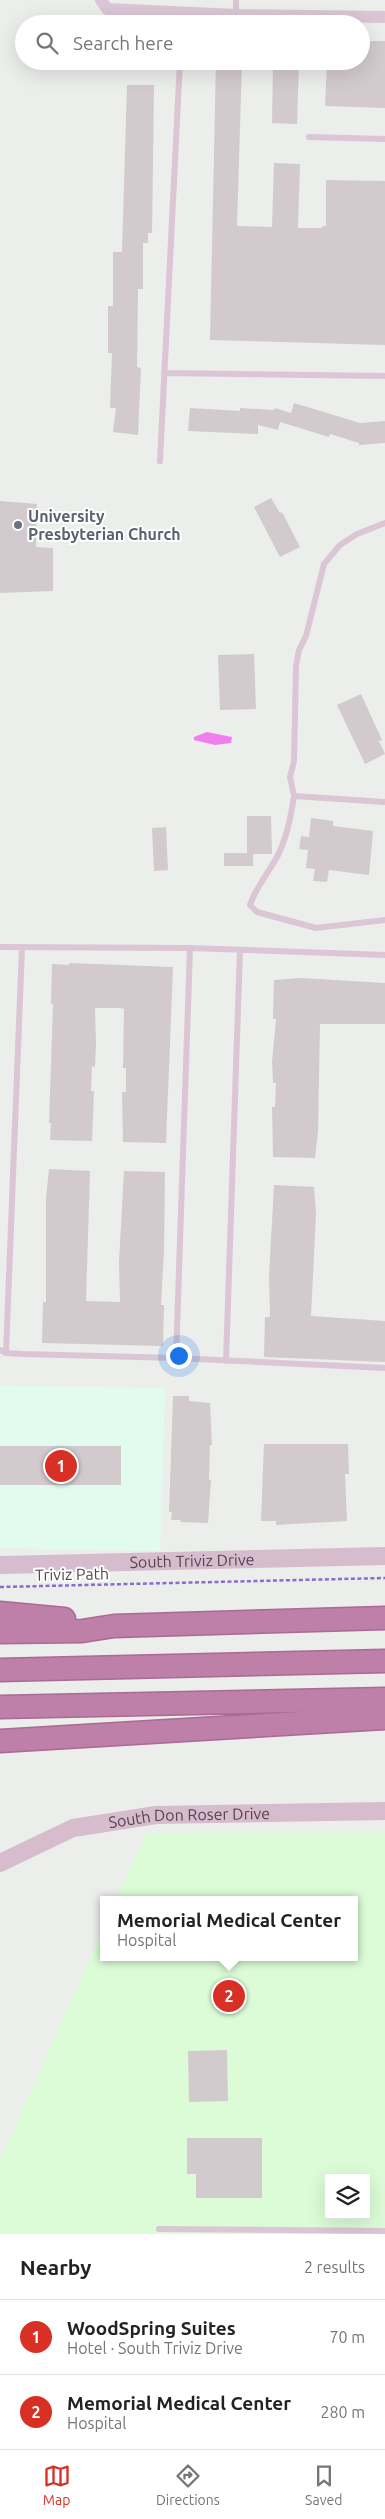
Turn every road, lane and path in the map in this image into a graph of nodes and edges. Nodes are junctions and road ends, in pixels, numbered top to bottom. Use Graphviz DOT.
graph roads {
  1 [pos="236,0"];
  2 [pos="104,5"];
  3 [pos="164,15"];
  4 [pos="236,15"];
  5 [pos="370,17"];
  6 [pos="385,17"];
  7 [pos="180,70"];
  8 [pos="309,137"];
  9 [pos="385,138"];
  10 [pos="164,373"];
  11 [pos="385,376"];
  12 [pos="160,461"];
  13 [pos="385,524"];
  14 [pos="294,796"];
  15 [pos="385,802"];
  16 [pos="385,920"];
  17 [pos="0,947"];
  18 [pos="22,947"];
  19 [pos="190,948"];
  20 [pos="240,950"];
  21 [pos="385,955"];
  22 [pos="3,1352"];
  23 [pos="176,1358"];
  24 [pos="226,1361"];
  25 [pos="385,1368"];
  26 [pos="385,1556"];
  27 [pos="0,1565"];
  28 [pos="385,1578"];
  29 [pos="0,1588"];
  30 [pos="0,1612"];
  31 [pos="385,1618"];
  32 [pos="114,1626"];
  33 [pos="0,1632"];
  34 [pos="385,1660"];
  35 [pos="0,1670"];
  36 [pos="385,1699"];
  37 [pos="0,1707"];
  38 [pos="385,1718"];
  39 [pos="0,1741"];
  40 [pos="385,1811"];
  41 [pos="0,1862"];
  42 [pos="159,2229"];
  43 [pos="385,2230"];
  44 [pos="284,2232"];
  45 [pos="356,2232"];
  1 -- 4 [label="lane"];
  2 -- 3 [label="street"];
  5 -- 6 [label="street"];
  7 -- 10 [label="lane"];
  8 -- 9 [label="lane"];
  10 -- 11 [label="lane"];
  10 -- 12 [label="lane"];
  13 -- 14 [label="lane"];
  14 -- 15 [label="lane"];
  14 -- 16 [label="lane"];
  17 -- 18 [label="lane"];
  18 -- 19 [label="lane"];
  18 -- 22 [label="lane"];
  19 -- 20 [label="lane"];
  19 -- 23 [label="lane"];
  20 -- 21 [label="lane"];
  20 -- 24 [label="lane"];
  22 -- 23 [label="lane"];
  23 -- 24 [label="lane"];
  24 -- 25 [label="lane"];
  26 -- 27 [label="street, South Triviz Drive"];
  28 -- 29 [label="path, Triviz Path"];
  30 -- 32 [label="highway"];
  31 -- 32 [label="highway"];
  32 -- 33 [label="highway"];
  34 -- 35 [label="highway"];
  36 -- 37 [label="highway"];
  38 -- 39 [label="highway"];
  40 -- 41 [label="street, South Don Roser Drive"];
  42 -- 44 [label="lane"];
  43 -- 45 [label="lane"];
  44 -- 45 [label="lane"];
}
